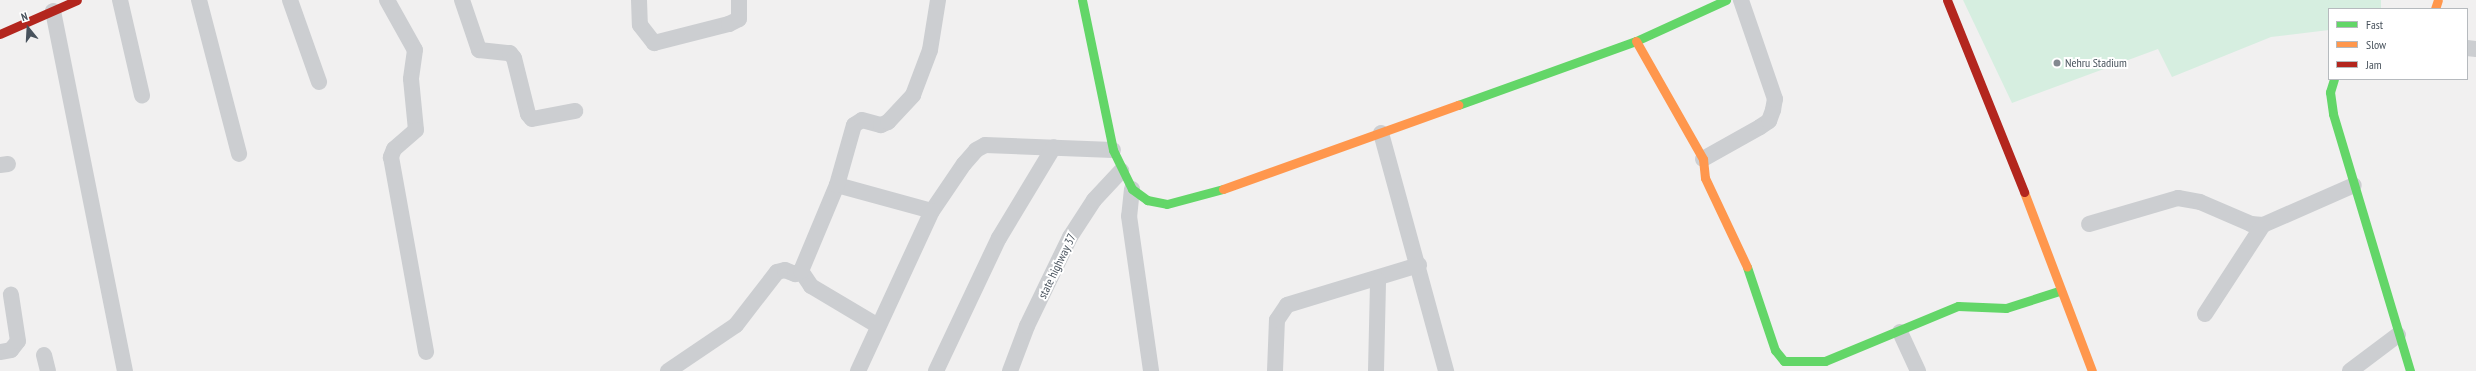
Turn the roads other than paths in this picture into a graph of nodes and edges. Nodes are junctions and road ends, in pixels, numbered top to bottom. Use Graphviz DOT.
graph roads {
  1 [pos="77,0"];
  2 [pos="120,0"];
  3 [pos="199,0"];
  4 [pos="290,0"];
  5 [pos="387,0"];
  6 [pos="462,0"];
  7 [pos="639,0"];
  8 [pos="739,0"];
  9 [pos="938,0"];
  10 [pos="1082,0"];
  11 [pos="1726,0"];
  12 [pos="1741,0"];
  13 [pos="1947,0"];
  14 [pos="54,11"];
  15 [pos="0,34"];
  16 [pos="1636,41"];
  17 [pos="2334,80"];
  18 [pos="319,82"];
  19 [pos="142,95"];
  20 [pos="575,111"];
  21 [pos="1381,133"];
  22 [pos="1054,147"];
  23 [pos="1113,150"];
  24 [pos="239,154"];
  25 [pos="1703,159"];
  26 [pos="1121,171"];
  27 [pos="837,185"];
  28 [pos="2354,185"];
  29 [pos="1132,189"];
  30 [pos="932,211"];
  31 [pos="2089,224"];
  32 [pos="2262,225"];
  33 [pos="1419,265"];
  34 [pos="801,271"];
  35 [pos="1378,280"];
  36 [pos="2059,291"];
  37 [pos="11,295"];
  38 [pos="2205,314"];
  39 [pos="878,326"];
  40 [pos="1900,332"];
  41 [pos="2398,335"];
  42 [pos="0,352"];
  43 [pos="426,352"];
  44 [pos="44,355"];
  45 [pos="1807,367"];
  46 [pos="48,371"];
  47 [pos="125,371"];
  48 [pos="668,371"];
  49 [pos="858,371"];
  50 [pos="936,371"];
  51 [pos="1010,371"];
  52 [pos="1151,371"];
  53 [pos="1275,371"];
  54 [pos="1376,371"];
  55 [pos="1446,371"];
  56 [pos="1918,371"];
  57 [pos="2091,371"];
  58 [pos="2350,371"];
  59 [pos="2410,371"];
  1 -- 14 [label="main road"];
  2 -- 19 [label="street"];
  3 -- 24 [label="street"];
  4 -- 18 [label="street"];
  5 -- 43 [label="street"];
  6 -- 20 [label="street"];
  7 -- 8 [label="street"];
  9 -- 27 [label="street"];
  10 -- 23 [label="main road"];
  11 -- 16 [label="main road"];
  12 -- 25 [label="street"];
  13 -- 36 [label="main road"];
  14 -- 15 [label="main road"];
  14 -- 47 [label="street"];
  16 -- 21 [label="main road"];
  16 -- 25 [label="main road"];
  17 -- 28 [label="main road"];
  21 -- 29 [label="main road"];
  21 -- 33 [label="street"];
  22 -- 23 [label="street"];
  22 -- 30 [label="street"];
  22 -- 50 [label="street"];
  23 -- 26 [label="main road"];
  25 -- 45 [label="main road"];
  26 -- 29 [label="main road"];
  26 -- 51 [label="street, state highway 37"];
  27 -- 30 [label="street"];
  27 -- 34 [label="street"];
  28 -- 32 [label="street"];
  28 -- 41 [label="main road"];
  29 -- 52 [label="street"];
  30 -- 39 [label="street"];
  31 -- 32 [label="street"];
  32 -- 38 [label="street"];
  33 -- 35 [label="street"];
  33 -- 55 [label="street"];
  34 -- 39 [label="street"];
  34 -- 48 [label="street"];
  35 -- 53 [label="street"];
  35 -- 54 [label="street"];
  36 -- 40 [label="main road"];
  36 -- 57 [label="main road"];
  37 -- 42 [label="street"];
  39 -- 49 [label="street"];
  40 -- 45 [label="main road"];
  40 -- 56 [label="street"];
  41 -- 58 [label="street"];
  41 -- 59 [label="main road"];
  44 -- 46 [label="street"];
}
